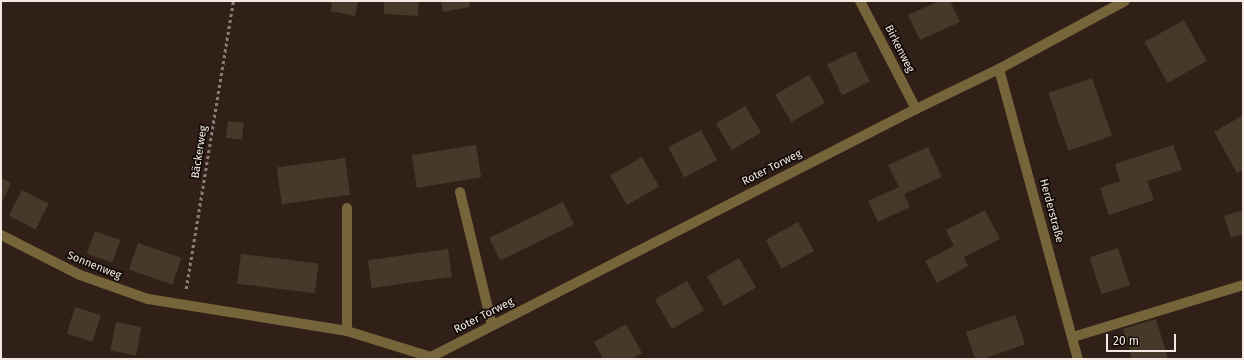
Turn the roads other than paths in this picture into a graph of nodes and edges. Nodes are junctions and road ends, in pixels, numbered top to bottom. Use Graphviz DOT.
graph roads {
  1 [pos="860,1"];
  2 [pos="1125,1"];
  3 [pos="999,69"];
  4 [pos="916,109"];
  5 [pos="460,192"];
  6 [pos="347,208"];
  7 [pos="1,235"];
  8 [pos="1243,285"];
  9 [pos="184,305"];
  10 [pos="492,325"];
  11 [pos="347,331"];
  12 [pos="1073,337"];
  13 [pos="429,358"];
  14 [pos="1078,359"];
  1 -- 4 [label="street, Birkenweg"];
  2 -- 3 [label="street, Roter Torweg"];
  3 -- 4 [label="street, Roter Torweg"];
  3 -- 12 [label="street, Herderstraße"];
  4 -- 10 [label="street, Roter Torweg"];
  5 -- 10 [label="street"];
  6 -- 11 [label="street"];
  7 -- 9 [label="street, Sonnenweg"];
  8 -- 12 [label="street"];
  9 -- 11 [label="street, Roter Torweg"];
  10 -- 13 [label="street, Roter Torweg"];
  11 -- 13 [label="street, Roter Torweg"];
  12 -- 14 [label="street, Herderstraße"];
}
